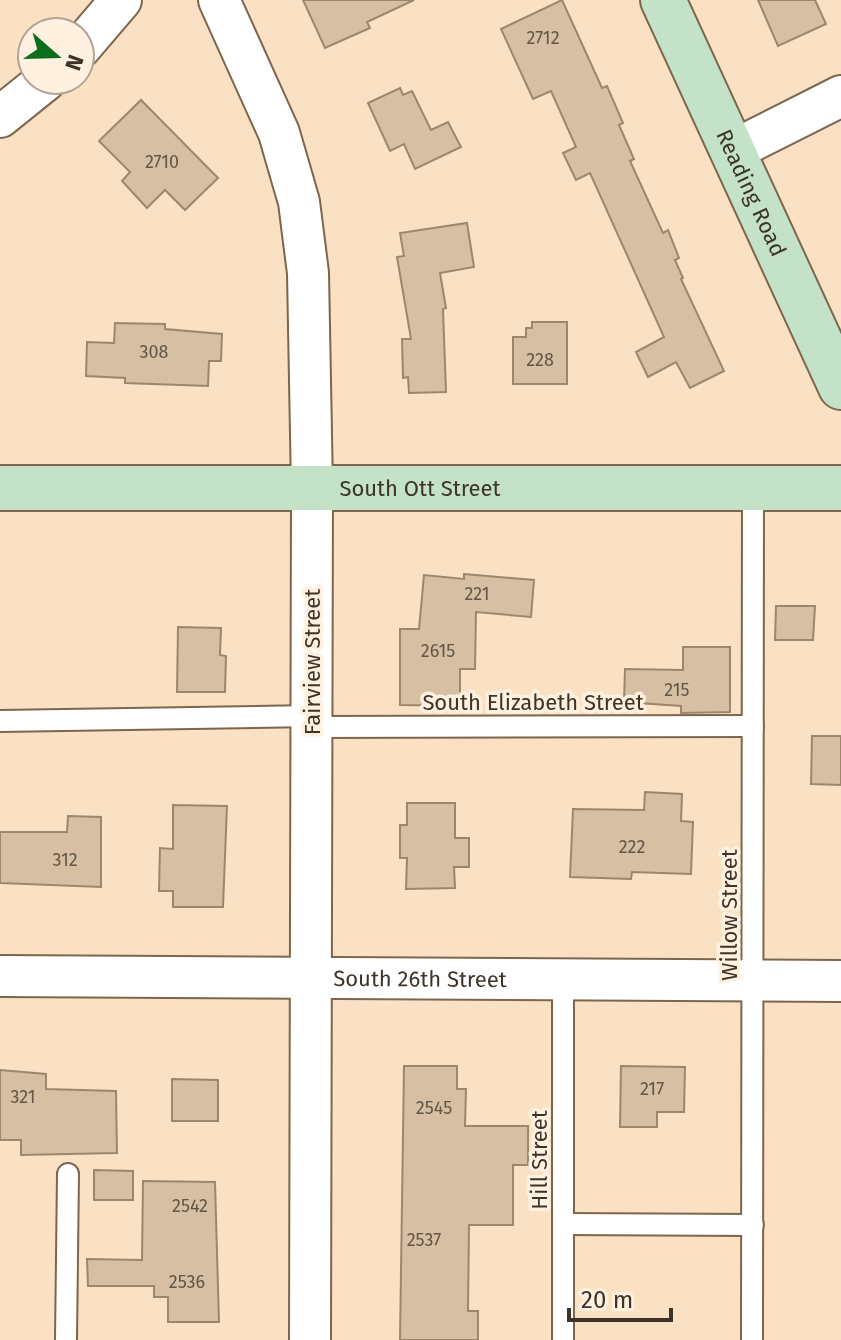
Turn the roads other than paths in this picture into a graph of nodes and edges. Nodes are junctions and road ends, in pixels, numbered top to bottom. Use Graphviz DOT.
graph roads {
  1 [pos="121,0"];
  2 [pos="219,0"];
  3 [pos="663,0"];
  4 [pos="96,29"];
  5 [pos="26,96"];
  6 [pos="841,96"];
  7 [pos="0,117"];
  8 [pos="732,151"];
  9 [pos="841,387"];
  10 [pos="0,488"];
  11 [pos="312,488"];
  12 [pos="841,488"];
  13 [pos="753,489"];
  14 [pos="0,721"];
  15 [pos="312,721"];
  16 [pos="753,726"];
  17 [pos="0,976"];
  18 [pos="311,976"];
  19 [pos="563,979"];
  20 [pos="753,981"];
  21 [pos="841,981"];
  22 [pos="68,1174"];
  23 [pos="563,1224"];
  24 [pos="753,1225"];
  25 [pos="66,1340"];
  26 [pos="310,1340"];
  27 [pos="563,1340"];
  28 [pos="752,1340"];
  1 -- 4 [label="street"];
  2 -- 11 [label="street, Fairview Street"];
  3 -- 8 [label="street, Reading Road"];
  5 -- 7 [label="street"];
  6 -- 8 [label="street"];
  8 -- 9 [label="street, Reading Road"];
  10 -- 11 [label="street, South Ott Street"];
  11 -- 13 [label="street, South Ott Street"];
  11 -- 15 [label="street, Fairview Street"];
  12 -- 13 [label="street, South Ott Street"];
  13 -- 16 [label="lane, Willow Street"];
  14 -- 15 [label="lane, South Elizabeth Street"];
  15 -- 16 [label="lane, South Elizabeth Street"];
  15 -- 18 [label="street, Fairview Street"];
  16 -- 20 [label="lane, Willow Street"];
  17 -- 18 [label="street, South 26th Street"];
  18 -- 19 [label="street, South 26th Street"];
  18 -- 26 [label="street, Fairview Street"];
  19 -- 20 [label="street, South 26th Street"];
  19 -- 23 [label="lane, Hill Street"];
  20 -- 21 [label="street, South 26th Street"];
  20 -- 24 [label="lane, Willow Street"];
  22 -- 25 [label="lane"];
  23 -- 24 [label="lane"];
  23 -- 27 [label="lane, Hill Street"];
  24 -- 28 [label="lane, Willow Street"];
}
